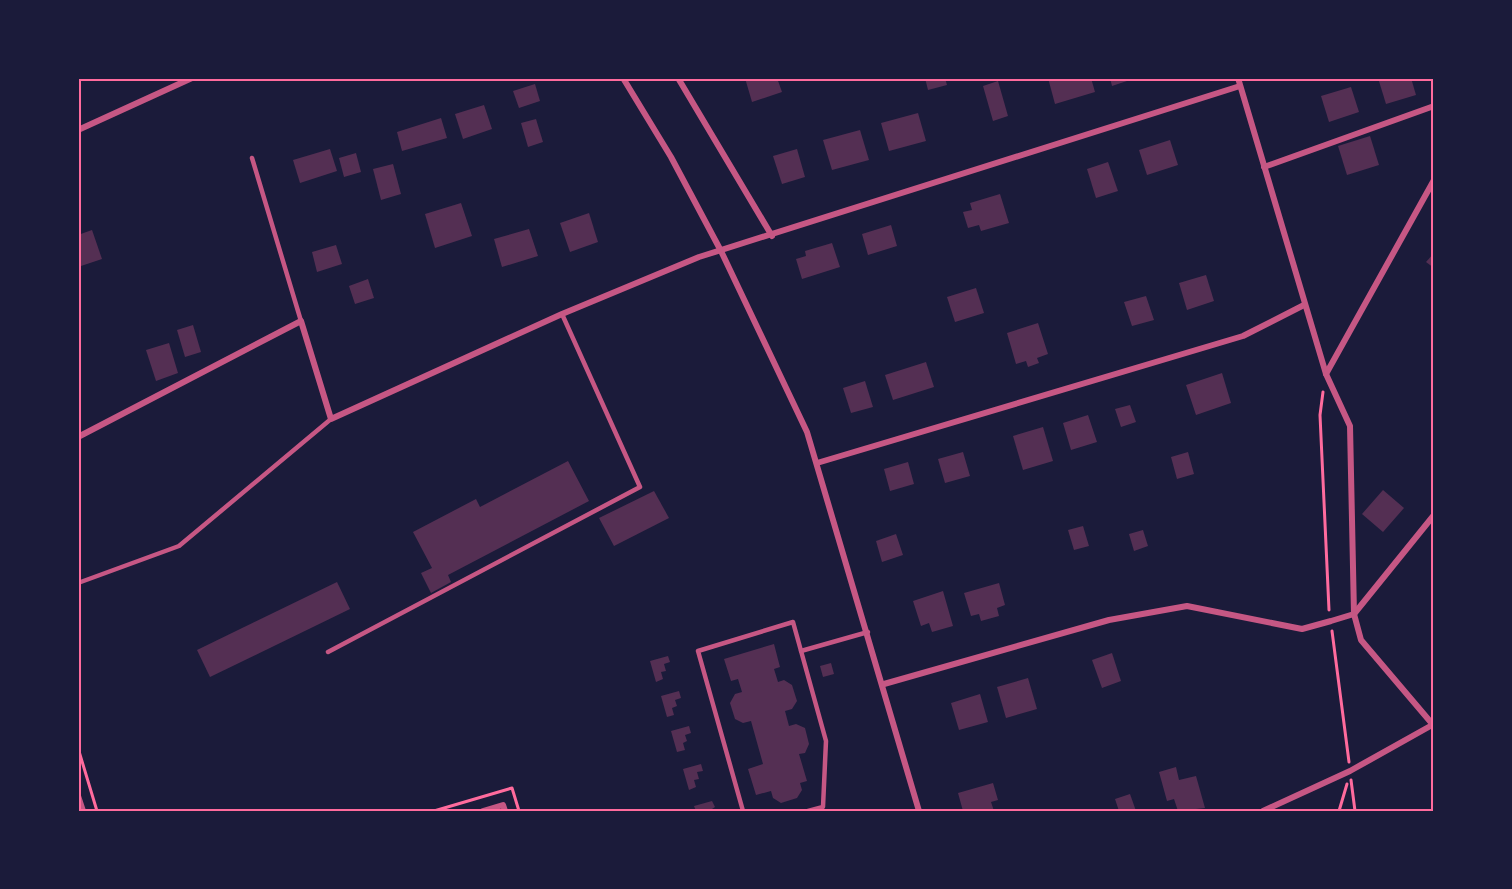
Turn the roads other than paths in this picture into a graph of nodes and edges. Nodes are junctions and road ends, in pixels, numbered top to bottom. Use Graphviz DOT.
graph roads {
  1 [pos="192,78"];
  2 [pos="623,78"];
  3 [pos="678,78"];
  4 [pos="1238,78"];
  5 [pos="1240,86"];
  6 [pos="1434,106"];
  7 [pos="78,130"];
  8 [pos="252,158"];
  9 [pos="1264,167"];
  10 [pos="1434,180"];
  11 [pos="772,236"];
  12 [pos="721,251"];
  13 [pos="1304,305"];
  14 [pos="562,314"];
  15 [pos="301,321"];
  16 [pos="1326,374"];
  17 [pos="331,419"];
  18 [pos="78,437"];
  19 [pos="817,463"];
  20 [pos="1434,515"];
  21 [pos="78,583"];
  22 [pos="1353,614"];
  23 [pos="868,632"];
  24 [pos="801,651"];
  25 [pos="328,652"];
  26 [pos="884,684"];
  27 [pos="1434,725"];
  28 [pos="78,796"];
  29 [pos="504,808"];
  30 [pos="83,811"];
  31 [pos="483,811"];
  32 [pos="743,811"];
  33 [pos="808,811"];
  34 [pos="919,811"];
  35 [pos="1263,811"];
  1 -- 7 [label="street"];
  2 -- 12 [label="street"];
  3 -- 11 [label="street"];
  4 -- 5 [label="street"];
  5 -- 9 [label="street"];
  5 -- 11 [label="street"];
  6 -- 9 [label="street"];
  8 -- 15 [label="lane"];
  9 -- 13 [label="street"];
  10 -- 16 [label="street"];
  11 -- 12 [label="street"];
  12 -- 14 [label="street"];
  12 -- 19 [label="street"];
  13 -- 16 [label="street"];
  13 -- 19 [label="street"];
  14 -- 17 [label="street"];
  14 -- 25 [label="lane"];
  15 -- 17 [label="street"];
  15 -- 18 [label="street"];
  16 -- 22 [label="street"];
  17 -- 21 [label="lane"];
  19 -- 23 [label="street"];
  20 -- 22 [label="street"];
  22 -- 26 [label="street"];
  22 -- 27 [label="street"];
  23 -- 24 [label="lane"];
  23 -- 26 [label="street"];
  24 -- 32 [label="lane"];
  24 -- 33 [label="lane"];
  26 -- 34 [label="street"];
  27 -- 35 [label="street"];
  28 -- 30 [label="street"];
  29 -- 31 [label="street"];
}
